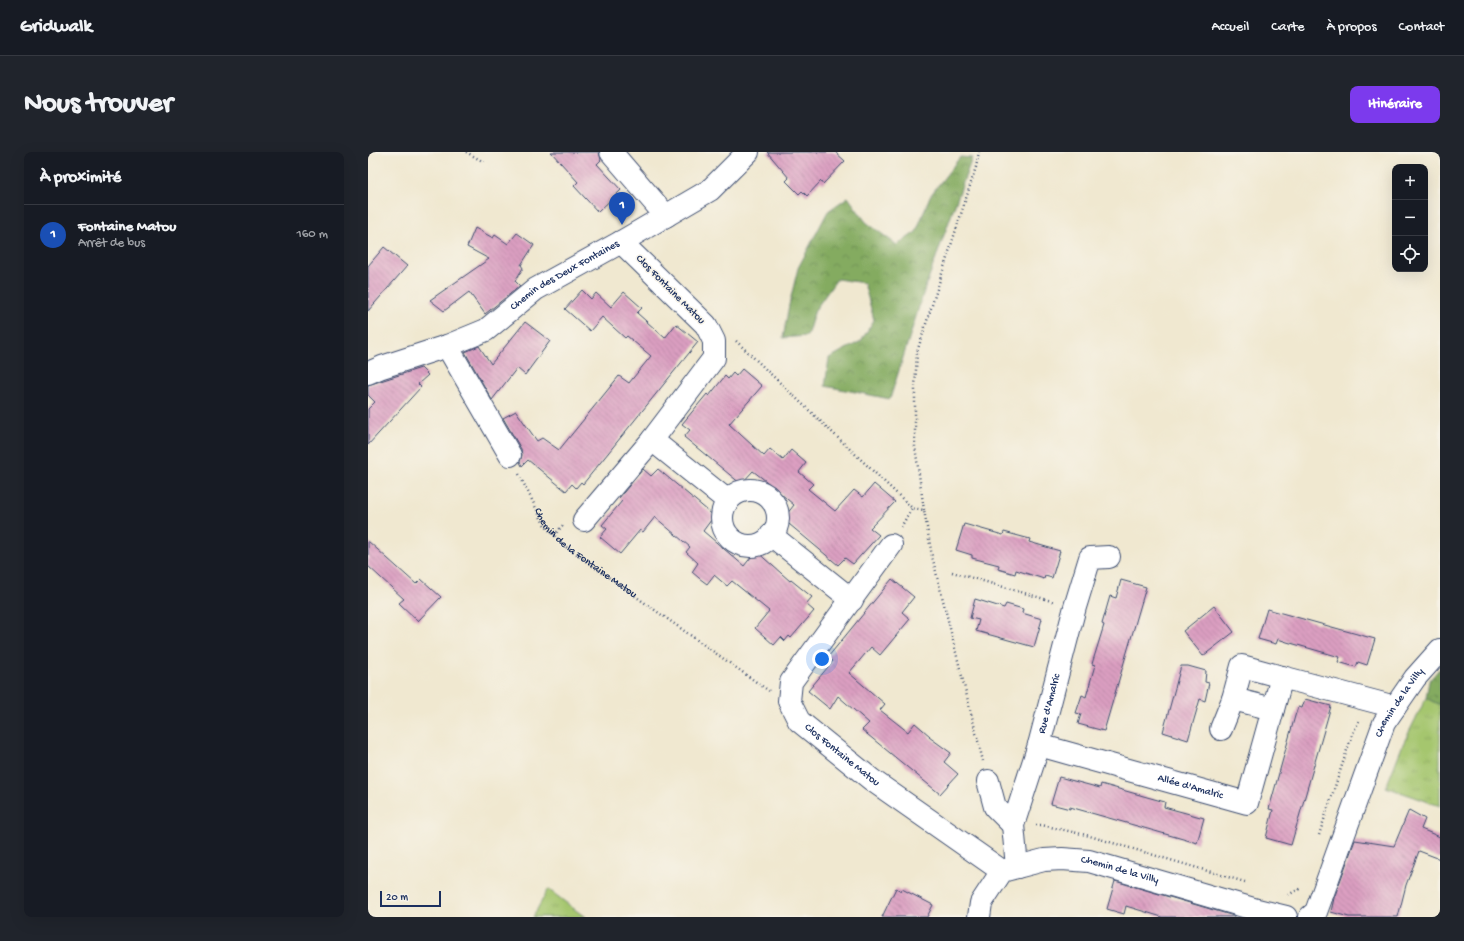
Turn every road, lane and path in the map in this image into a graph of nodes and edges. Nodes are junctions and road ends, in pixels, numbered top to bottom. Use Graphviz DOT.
graph roads {
  1 [pos="466,152"];
  2 [pos="611,152"];
  3 [pos="748,152"];
  4 [pos="980,152"];
  5 [pos="484,162"];
  6 [pos="666,216"];
  7 [pos="621,242"];
  8 [pos="447,346"];
  9 [pos="368,373"];
  10 [pos="652,440"];
  11 [pos="510,455"];
  12 [pos="728,501"];
  13 [pos="924,510"];
  14 [pos="584,520"];
  15 [pos="771,535"];
  16 [pos="891,545"];
  17 [pos="1108,557"];
  18 [pos="952,572"];
  19 [pos="852,600"];
  20 [pos="1075,607"];
  21 [pos="1440,650"];
  22 [pos="1282,677"];
  23 [pos="1233,699"];
  24 [pos="789,701"];
  25 [pos="1395,707"];
  26 [pos="1273,709"];
  27 [pos="1221,729"];
  28 [pos="1039,745"];
  29 [pos="988,780"];
  30 [pos="1013,825"];
  31 [pos="1010,869"];
  32 [pos="979,917"];
  33 [pos="1286,917"];
  34 [pos="1310,917"];
  1 -- 5 [label="path"];
  2 -- 6 [label="street"];
  3 -- 6 [label="street, Chemin des Deux Fontaines"];
  4 -- 13 [label="path"];
  6 -- 7 [label="street, Chemin des Deux Fontaines"];
  7 -- 8 [label="street, Chemin des Deux Fontaines"];
  7 -- 10 [label="street, Clos Fontaine Matou"];
  8 -- 9 [label="street, Chemin des Deux Fontaines"];
  8 -- 11 [label="street"];
  10 -- 12 [label="street"];
  10 -- 14 [label="street, Clos Fontaine Matou"];
  11 -- 24 [label="path, Chemin de la Fontaine Matou"];
  12 -- 15 [label="street"];
  12 -- 15 [label="street"];
  15 -- 19 [label="street"];
  16 -- 19 [label="street"];
  17 -- 20 [label="street, Rue d'Amalric"];
  18 -- 20 [label="path"];
  19 -- 24 [label="street"];
  20 -- 28 [label="street, Rue d'Amalric"];
  21 -- 25 [label="street, Chemin de la Villy"];
  22 -- 23 [label="street"];
  22 -- 25 [label="street"];
  22 -- 26 [label="street, Allée d'Amalric"];
  23 -- 26 [label="street"];
  23 -- 27 [label="street"];
  24 -- 31 [label="street, Clos Fontaine Matou"];
  25 -- 34 [label="street, Chemin de la Villy"];
  26 -- 28 [label="street, Allée d'Amalric"];
  28 -- 30 [label="street, Rue d'Amalric"];
  29 -- 30 [label="street"];
  30 -- 31 [label="street, Rue d'Amalric"];
  31 -- 32 [label="street"];
  31 -- 33 [label="street, Chemin de la Villy"];
}
